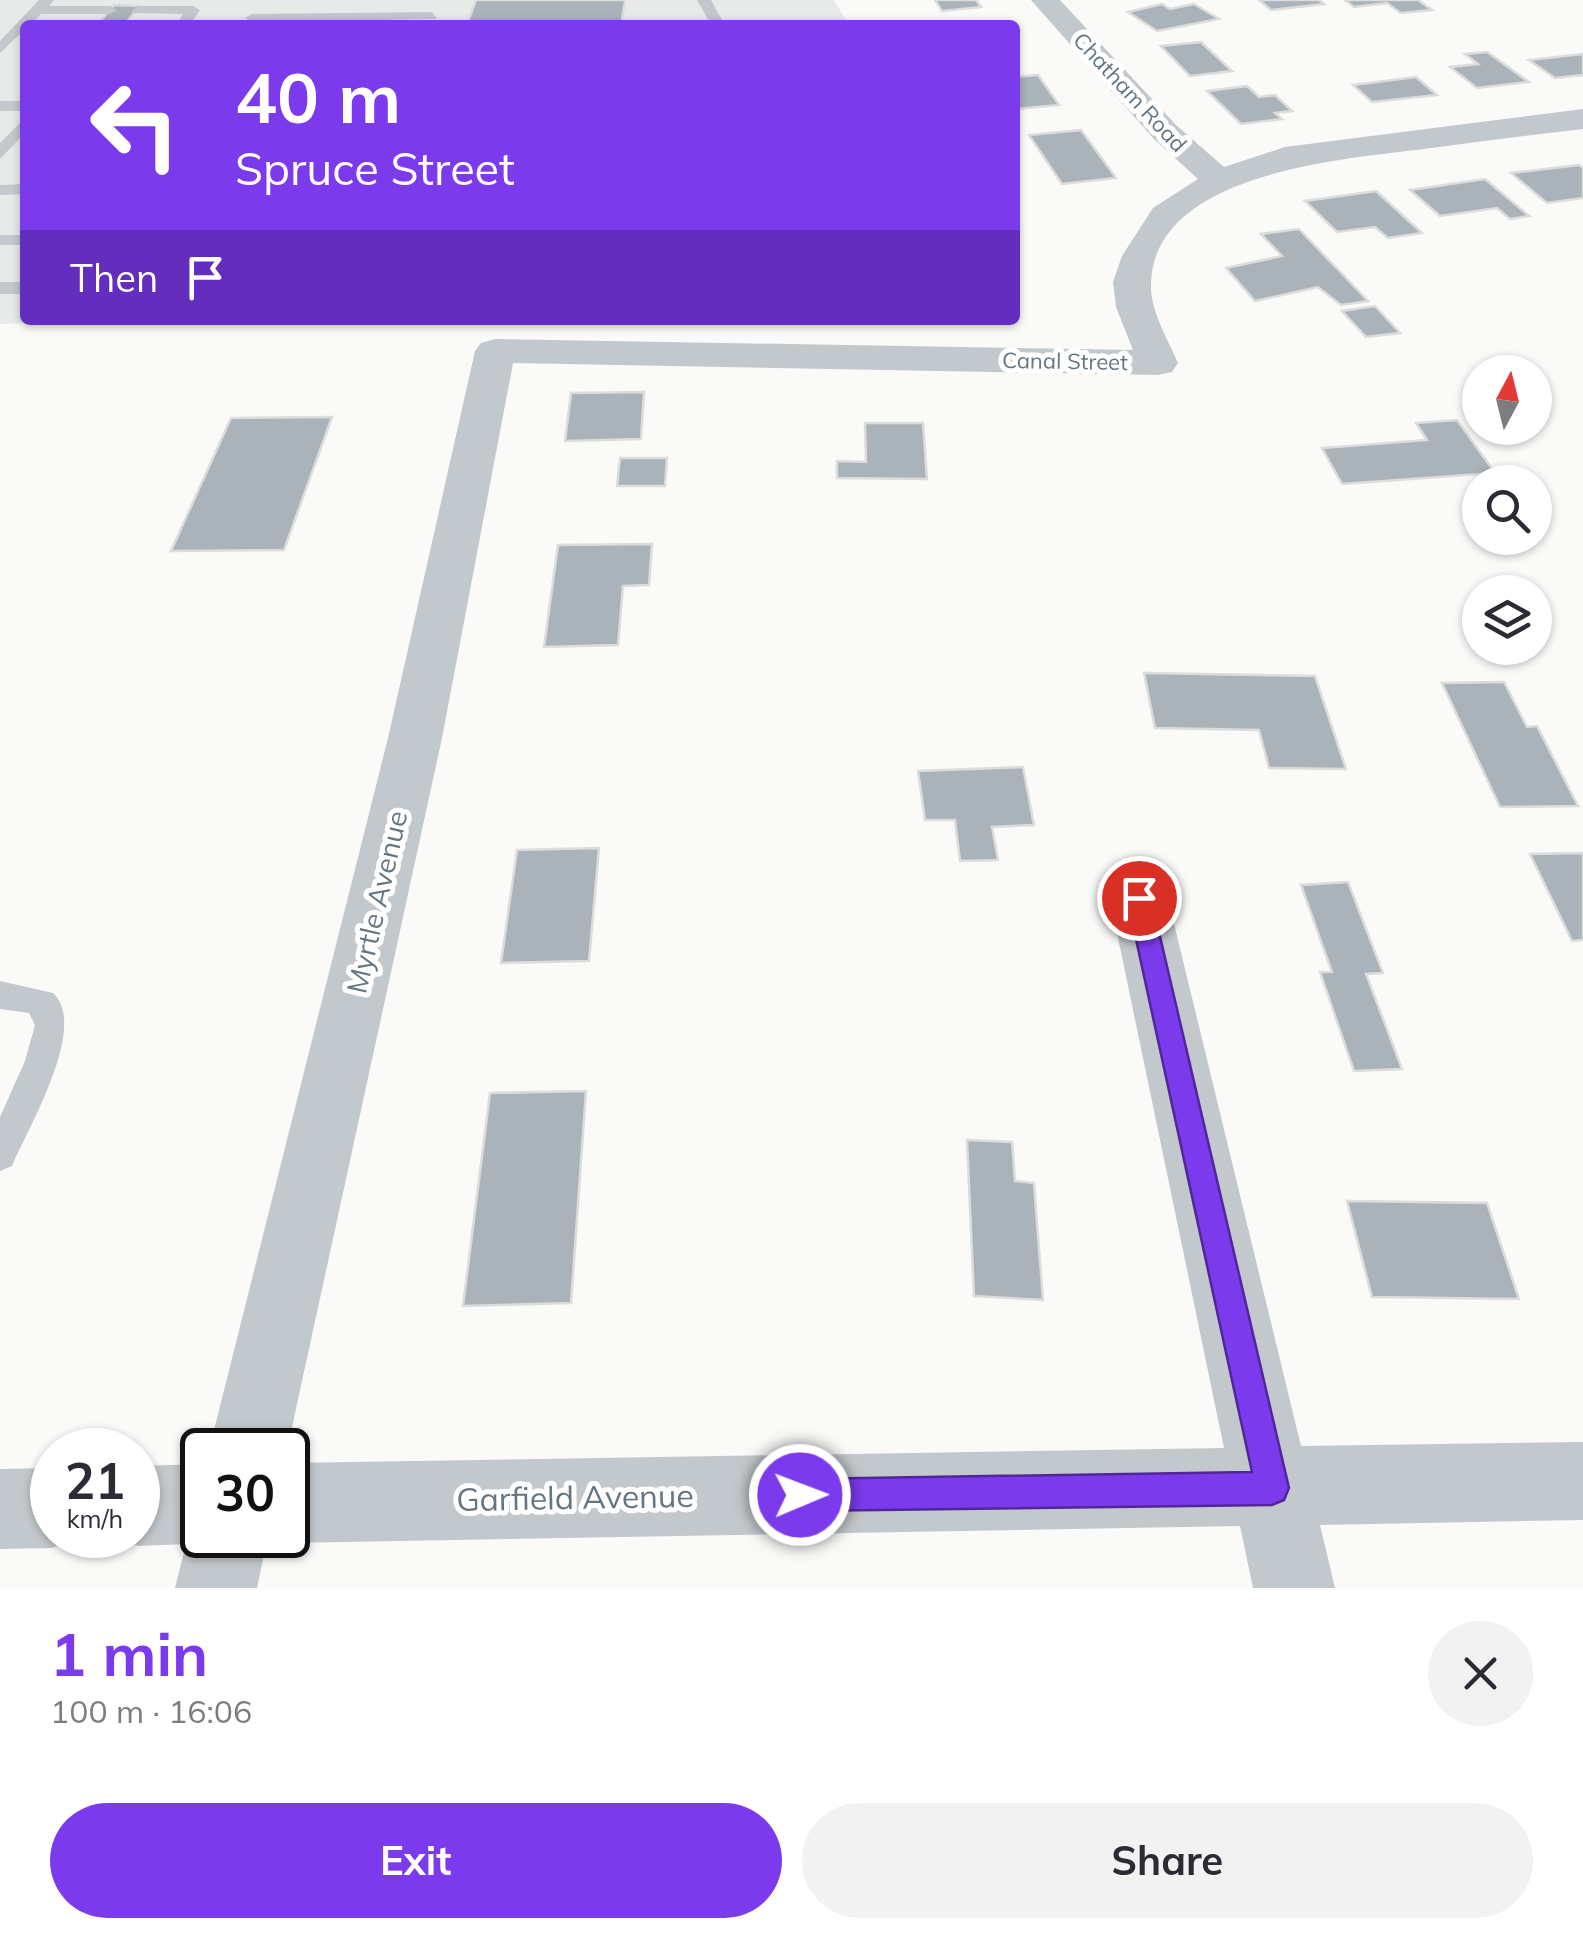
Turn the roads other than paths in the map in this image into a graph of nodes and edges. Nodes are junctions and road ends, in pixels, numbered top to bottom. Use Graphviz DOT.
graph roads {
  1 [pos="438,0"];
  2 [pos="1045,0"];
  3 [pos="42,5"];
  4 [pos="110,10"];
  5 [pos="136,10"];
  6 [pos="186,20"];
  7 [pos="430,20"];
  8 [pos="20,29"];
  9 [pos="0,50"];
  10 [pos="1583,119"];
  11 [pos="1219,180"];
  12 [pos="495,351"];
  13 [pos="1139,898"];
  14 [pos="0,995"];
  15 [pos="0,1154"];
  16 [pos="253,1428"];
  17 [pos="1583,1481"];
  18 [pos="1272,1488"];
  19 [pos="310,1502"];
  20 [pos="30,1508"];
  21 [pos="0,1509"];
  22 [pos="223,1558"];
  23 [pos="216,1588"];
  24 [pos="1294,1588"];
  1 -- 7 [label="lane"];
  2 -- 11 [label="street, Chatham Road"];
  3 -- 4 [label="lane"];
  5 -- 6 [label="lane"];
  8 -- 9 [label="lane"];
  10 -- 11 [label="street, Canal Street"];
  11 -- 12 [label="street, Canal Street"];
  12 -- 16 [label="street, Myrtle Avenue"];
  13 -- 18 [label="street"];
  14 -- 15 [label="lane"];
  17 -- 18 [label="street, Garfield Avenue"];
  18 -- 19 [label="street, Garfield Avenue"];
  18 -- 24 [label="street"];
  20 -- 21 [label="street"];
  22 -- 23 [label="street"];
}
